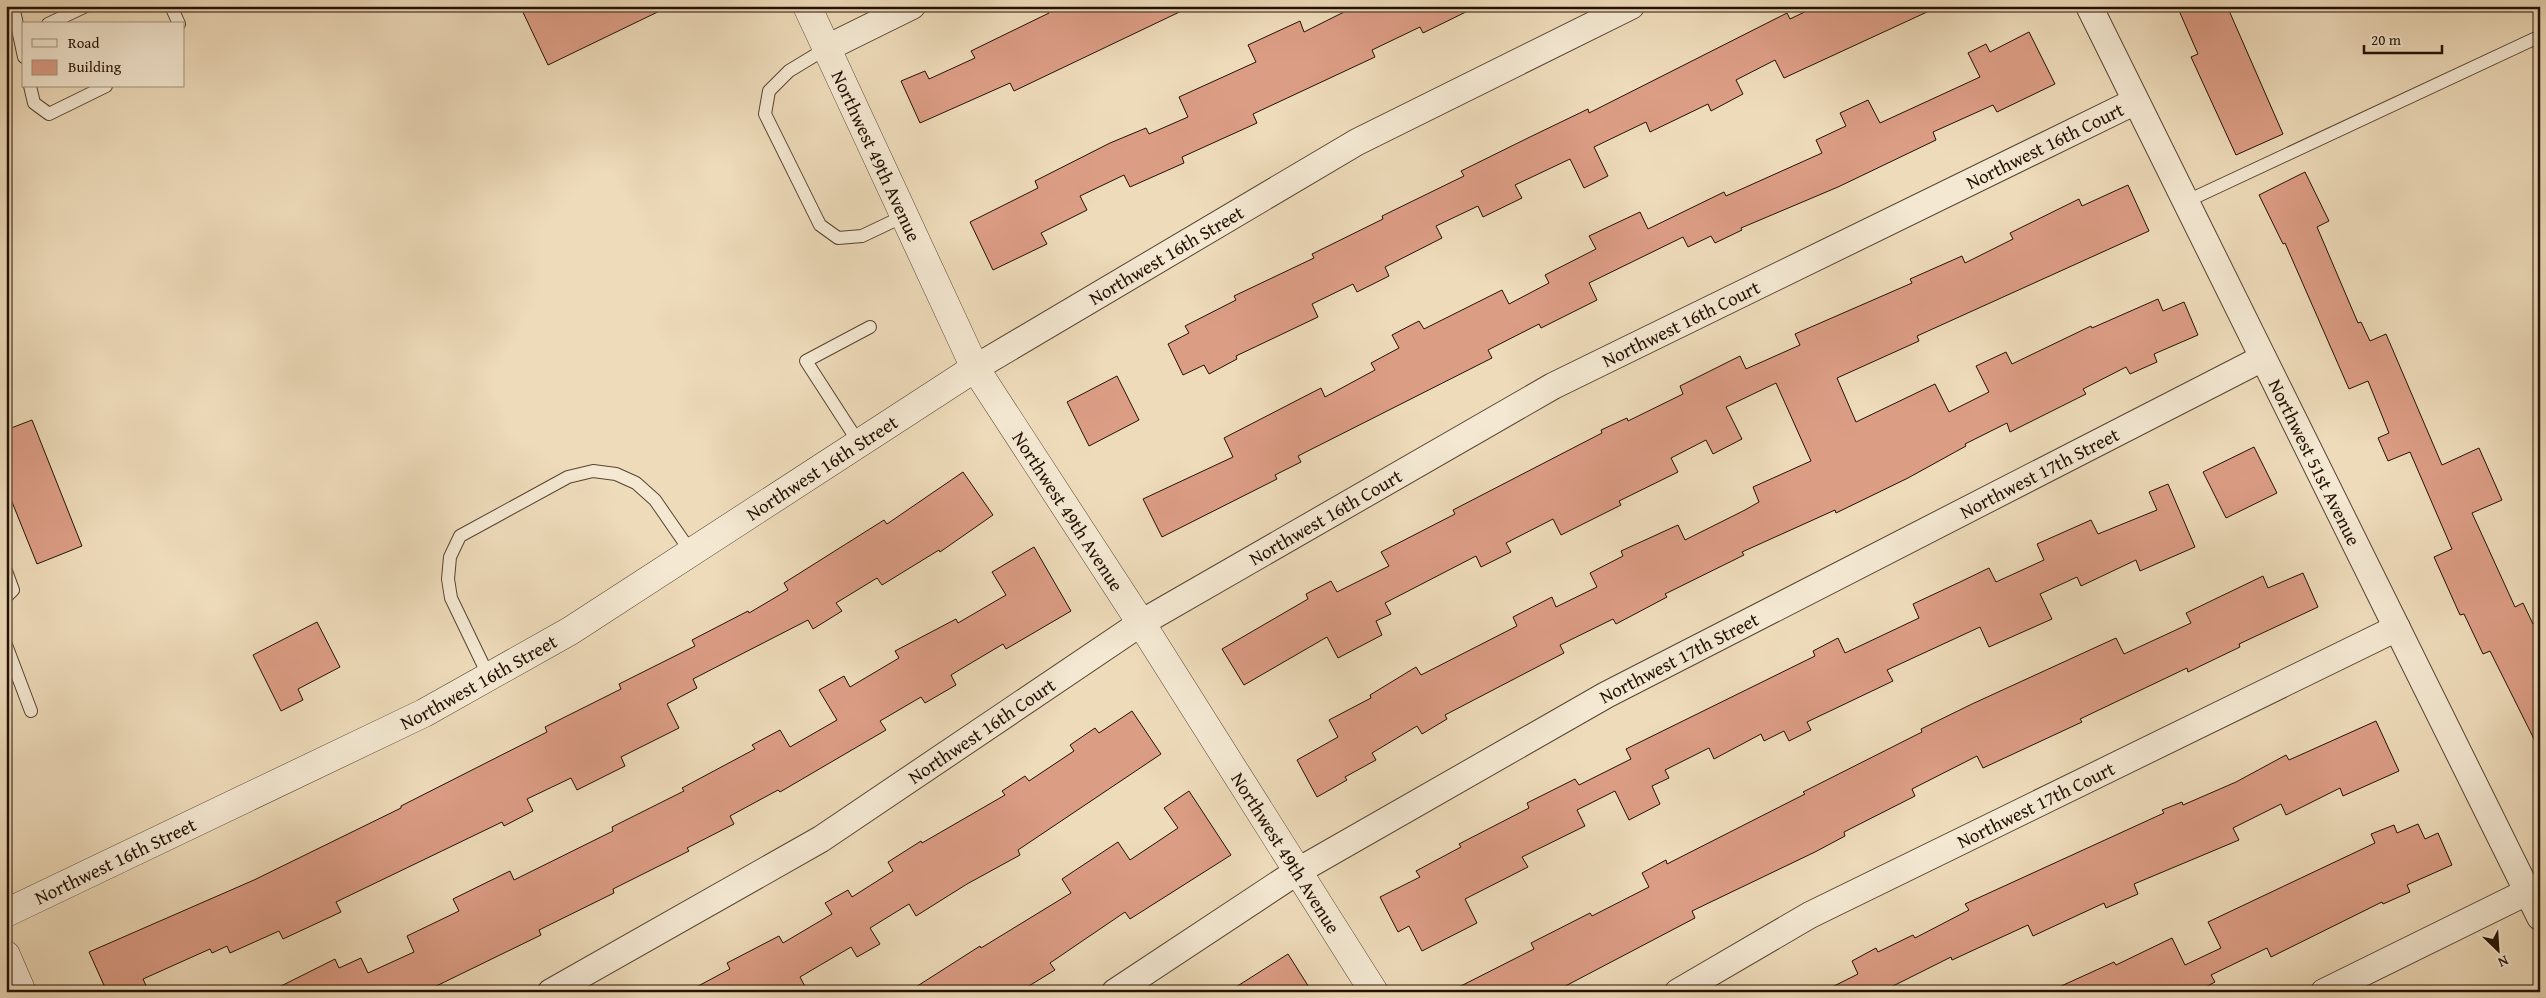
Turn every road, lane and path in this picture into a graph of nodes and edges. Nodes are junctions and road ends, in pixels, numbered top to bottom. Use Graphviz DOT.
graph roads {
  1 [pos="13,6"];
  2 [pos="86,6"];
  3 [pos="171,6"];
  4 [pos="807,6"];
  5 [pos="912,6"];
  6 [pos="1631,6"];
  7 [pos="2089,6"];
  8 [pos="52,22"];
  9 [pos="178,22"];
  10 [pos="22,36"];
  11 [pos="2534,39"];
  12 [pos="827,48"];
  13 [pos="30,88"];
  14 [pos="102,88"];
  15 [pos="2134,102"];
  16 [pos="2184,202"];
  17 [pos="904,216"];
  18 [pos="870,327"];
  19 [pos="2263,358"];
  20 [pos="975,368"];
  21 [pos="859,443"];
  22 [pos="691,552"];
  23 [pos="6,571"];
  24 [pos="6,597"];
  25 [pos="1141,623"];
  26 [pos="2397,628"];
  27 [pos="6,646"];
  28 [pos="489,677"];
  29 [pos="31,711"];
  30 [pos="1298,871"];
  31 [pos="2527,892"];
  32 [pos="6,913"];
  33 [pos="2540,917"];
  34 [pos="6,954"];
  35 [pos="22,992"];
  36 [pos="551,992"];
  37 [pos="1115,992"];
  38 [pos="1374,992"];
  39 [pos="1678,992"];
  40 [pos="2324,992"];
  1 -- 10 [label="lane"];
  2 -- 8 [label="lane"];
  3 -- 9 [label="lane"];
  4 -- 12 [label="street, Northwest 49th Avenue"];
  5 -- 12 [label="street"];
  6 -- 20 [label="street, Northwest 16th Street"];
  7 -- 15 [label="street, Northwest 51st Avenue"];
  11 -- 16 [label="lane"];
  12 -- 17 [label="street, Northwest 49th Avenue"];
  12 -- 17 [label="lane"];
  13 -- 14 [label="lane"];
  15 -- 16 [label="street, Northwest 51st Avenue"];
  15 -- 25 [label="street, Northwest 16th Court"];
  16 -- 19 [label="street, Northwest 51st Avenue"];
  17 -- 20 [label="street, Northwest 49th Avenue"];
  18 -- 21 [label="lane"];
  19 -- 26 [label="street, Northwest 51st Avenue"];
  19 -- 30 [label="street, Northwest 17th Street"];
  20 -- 21 [label="street, Northwest 16th Street"];
  20 -- 25 [label="street, Northwest 49th Avenue"];
  21 -- 22 [label="street, Northwest 16th Street"];
  22 -- 28 [label="street, Northwest 16th Street"];
  22 -- 28 [label="lane"];
  23 -- 24 [label="lane"];
  25 -- 30 [label="street, Northwest 49th Avenue"];
  25 -- 36 [label="street, Northwest 16th Court"];
  26 -- 31 [label="street, Northwest 51st Avenue"];
  26 -- 39 [label="street, Northwest 17th Court"];
  27 -- 29 [label="lane"];
  28 -- 32 [label="street, Northwest 16th Street"];
  30 -- 37 [label="street, Northwest 17th Street"];
  30 -- 38 [label="street, Northwest 49th Avenue"];
  31 -- 33 [label="street, Northwest 51st Avenue"];
  31 -- 40 [label="street"];
  34 -- 35 [label="street"];
}
